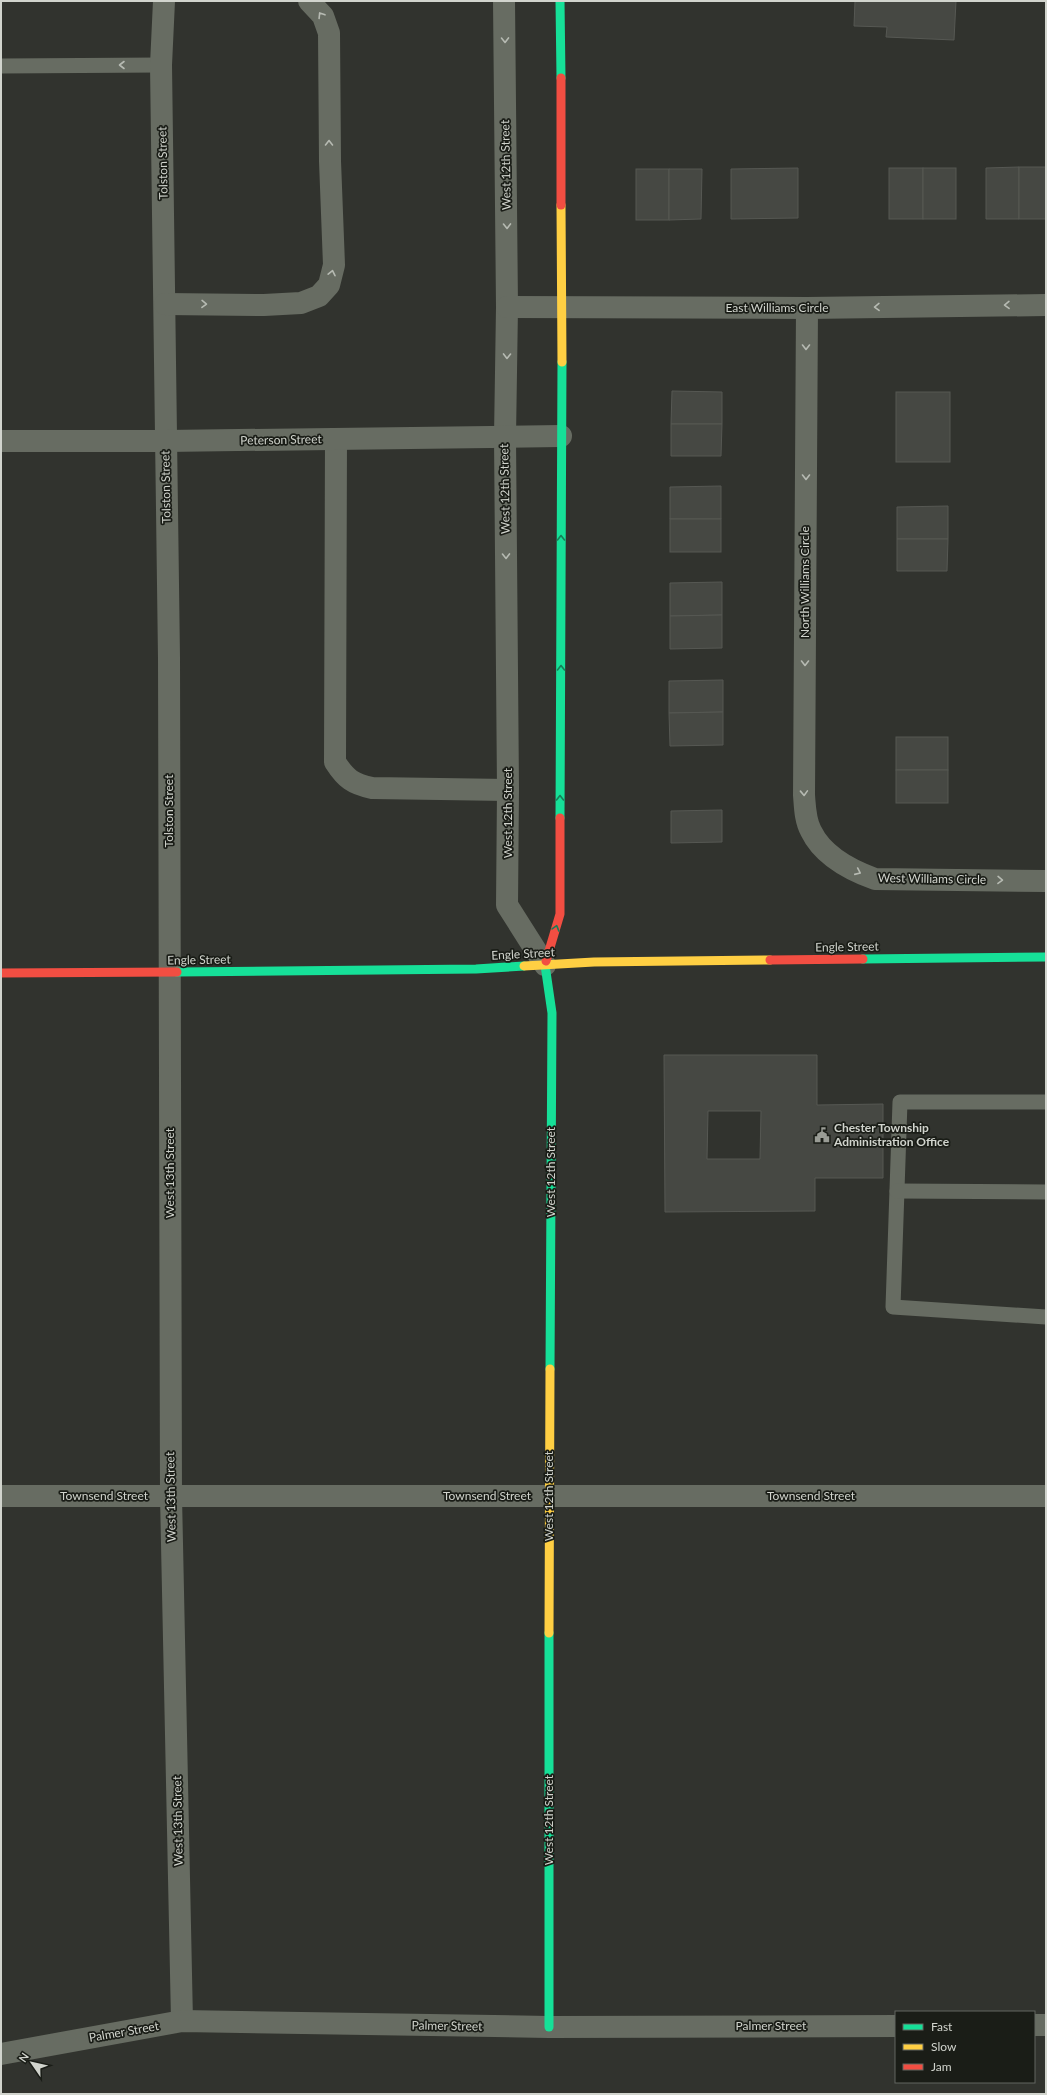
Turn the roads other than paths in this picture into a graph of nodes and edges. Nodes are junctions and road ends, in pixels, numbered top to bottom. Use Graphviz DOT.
graph roads {
  1 [pos="164,1"];
  2 [pos="309,1"];
  3 [pos="504,1"];
  4 [pos="560,1"];
  5 [pos="161,65"];
  6 [pos="1,66"];
  7 [pos="165,304"];
  8 [pos="1046,305"];
  9 [pos="508,307"];
  10 [pos="562,307"];
  11 [pos="807,308"];
  12 [pos="561,436"];
  13 [pos="505,437"];
  14 [pos="336,439"];
  15 [pos="1,441"];
  16 [pos="166,441"];
  17 [pos="508,790"];
  18 [pos="825,851"];
  19 [pos="1046,881"];
  20 [pos="1046,957"];
  21 [pos="545,965"];
  22 [pos="1,973"];
  23 [pos="169,973"];
  24 [pos="1046,1102"];
  25 [pos="897,1191"];
  26 [pos="1046,1192"];
  27 [pos="1046,1317"];
  28 [pos="1,1496"];
  29 [pos="171,1496"];
  30 [pos="549,1496"];
  31 [pos="1046,1496"];
  32 [pos="182,2021"];
  33 [pos="1035,2025"];
  34 [pos="1046,2025"];
  35 [pos="895,2026"];
  36 [pos="549,2027"];
  37 [pos="1,2054"];
  1 -- 5 [label="street, Tolston Street"];
  7 -- 2 [label="street, one-way"];
  3 -- 9 [label="street, West 12th Street, one-way"];
  4 -- 10 [label="street, West 12th Street"];
  5 -- 6 [label="lane, one-way"];
  5 -- 7 [label="street, Tolston Street"];
  7 -- 16 [label="street, Tolston Street"];
  8 -- 11 [label="street, East Williams Circle, one-way"];
  9 -- 10 [label="street, East Williams Circle"];
  9 -- 13 [label="street, West 12th Street, one-way"];
  10 -- 11 [label="street, East Williams Circle"];
  10 -- 12 [label="street, West 12th Street"];
  11 -- 18 [label="street, North Williams Circle, one-way"];
  12 -- 13 [label="street, Peterson Street"];
  21 -- 12 [label="street, West 12th Street, one-way"];
  13 -- 14 [label="street, Peterson Street"];
  13 -- 17 [label="street, West 12th Street, one-way"];
  14 -- 16 [label="street, Peterson Street"];
  14 -- 17 [label="street"];
  15 -- 16 [label="street, Peterson Street"];
  16 -- 23 [label="street, Tolston Street"];
  17 -- 21 [label="street, West 12th Street"];
  18 -- 19 [label="street, West Williams Circle, one-way"];
  20 -- 21 [label="street, Engle Street"];
  21 -- 23 [label="street, Engle Street"];
  21 -- 30 [label="street, West 12th Street"];
  22 -- 23 [label="street, Engle Street"];
  23 -- 29 [label="street, West 13th Street"];
  24 -- 25 [label="lane"];
  25 -- 26 [label="lane"];
  25 -- 27 [label="lane"];
  28 -- 29 [label="street, Townsend Street"];
  29 -- 30 [label="street, Townsend Street"];
  29 -- 32 [label="street, West 13th Street"];
  30 -- 31 [label="street, Townsend Street"];
  30 -- 36 [label="street, West 12th Street"];
  32 -- 36 [label="street, Palmer Street"];
  32 -- 37 [label="street, Palmer Street"];
  33 -- 34 [label="street"];
  35 -- 36 [label="street, Palmer Street"];
}
